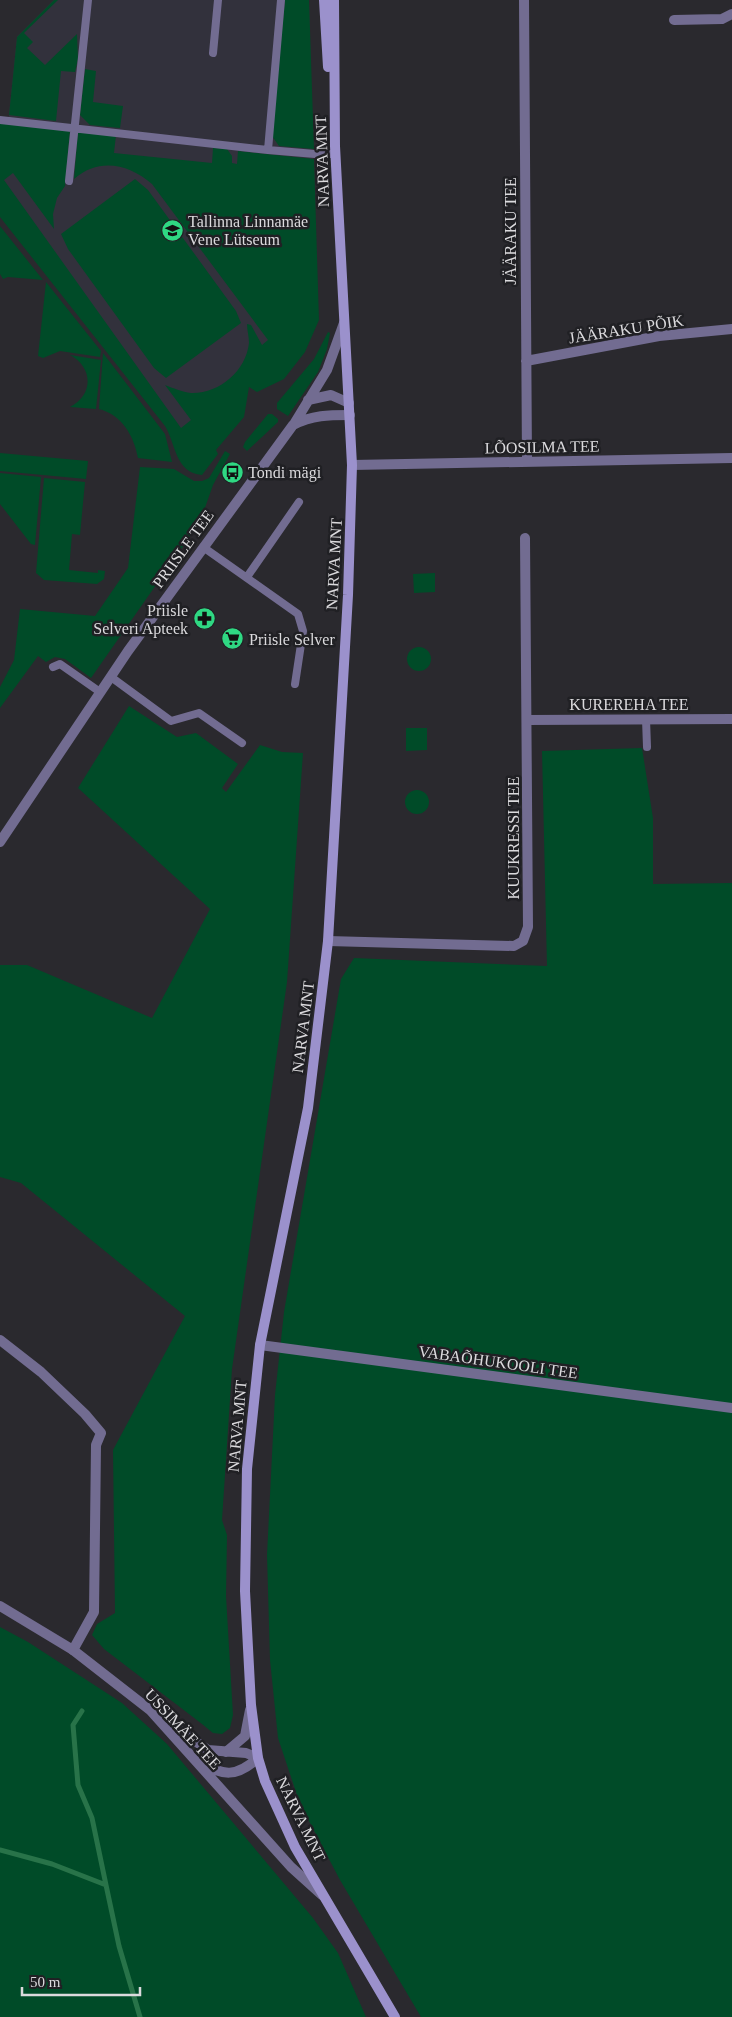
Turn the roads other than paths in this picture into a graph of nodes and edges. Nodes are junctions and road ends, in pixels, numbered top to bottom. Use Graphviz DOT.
graph roads {
  1 [pos="88,0"];
  2 [pos="218,0"];
  3 [pos="281,0"];
  4 [pos="324,0"];
  5 [pos="334,0"];
  6 [pos="524,0"];
  7 [pos="732,14"];
  8 [pos="674,20"];
  9 [pos="213,52"];
  10 [pos="0,120"];
  11 [pos="74,127"];
  12 [pos="268,150"];
  13 [pos="335,150"];
  14 [pos="69,181"];
  15 [pos="344,322"];
  16 [pos="732,329"];
  17 [pos="526,361"];
  18 [pos="308,400"];
  19 [pos="350,403"];
  20 [pos="350,415"];
  21 [pos="293,425"];
  22 [pos="732,458"];
  23 [pos="526,462"];
  24 [pos="352,464"];
  25 [pos="299,502"];
  26 [pos="525,538"];
  27 [pos="203,547"];
  28 [pos="247,577"];
  29 [pos="53,667"];
  30 [pos="111,677"];
  31 [pos="296,684"];
  32 [pos="100,692"];
  33 [pos="646,719"];
  34 [pos="732,719"];
  35 [pos="527,720"];
  36 [pos="242,743"];
  37 [pos="647,747"];
  38 [pos="0,842"];
  39 [pos="328,942"];
  40 [pos="0,1340"];
  41 [pos="260,1345"];
  42 [pos="732,1408"];
  43 [pos="0,1606"];
  44 [pos="73,1650"];
  45 [pos="251,1705"];
  46 [pos="150,1710"];
  47 [pos="226,1752"];
  48 [pos="192,1757"];
  49 [pos="258,1758"];
  50 [pos="324,1897"];
  51 [pos="395,2017"];
  1 -- 11 [label="lane"];
  2 -- 9 [label="lane"];
  3 -- 12 [label="lane"];
  4 -- 13 [label="main road"];
  5 -- 13 [label="main road, NARVA MNT"];
  6 -- 17 [label="street, JÄÄRAKU TEE"];
  7 -- 8 [label="street"];
  10 -- 11 [label="lane"];
  11 -- 12 [label="lane"];
  11 -- 14 [label="lane"];
  12 -- 13 [label="lane"];
  13 -- 15 [label="main road, NARVA MNT"];
  15 -- 18 [label="street, PRIISLE TEE"];
  15 -- 19 [label="main road, NARVA MNT"];
  16 -- 17 [label="street, JÄÄRAKU PÕIK"];
  17 -- 23 [label="street, JÄÄRAKU TEE"];
  18 -- 19 [label="street"];
  18 -- 21 [label="street, PRIISLE TEE"];
  19 -- 20 [label="main road, NARVA MNT"];
  20 -- 21 [label="street"];
  20 -- 24 [label="main road, NARVA MNT"];
  21 -- 27 [label="street, PRIISLE TEE"];
  22 -- 23 [label="street, LÕOSILMA TEE"];
  23 -- 24 [label="street, LÕOSILMA TEE"];
  24 -- 39 [label="main road, NARVA MNT"];
  25 -- 28 [label="lane"];
  26 -- 35 [label="street, KUUKRESSI TEE"];
  27 -- 28 [label="lane"];
  27 -- 30 [label="street, PRIISLE TEE"];
  28 -- 31 [label="lane"];
  29 -- 32 [label="lane"];
  30 -- 32 [label="street, PRIISLE TEE"];
  30 -- 36 [label="lane"];
  32 -- 38 [label="street, PRIISLE TEE"];
  33 -- 34 [label="street, KUREREHA TEE"];
  33 -- 35 [label="street, KUREREHA TEE"];
  33 -- 37 [label="lane"];
  35 -- 39 [label="street, KUUKRESSI TEE"];
  39 -- 41 [label="main road, NARVA MNT"];
  40 -- 44 [label="street"];
  41 -- 42 [label="street, VABAÕHUKOOLI TEE"];
  41 -- 45 [label="main road, NARVA MNT"];
  43 -- 44 [label="street, USSIMÄE TEE"];
  44 -- 46 [label="street, USSIMÄE TEE"];
  45 -- 47 [label="street"];
  45 -- 49 [label="main road, NARVA MNT"];
  46 -- 47 [label="street"];
  46 -- 48 [label="street, USSIMÄE TEE"];
  47 -- 49 [label="street"];
  48 -- 49 [label="street"];
  48 -- 50 [label="street, USSIMÄE TEE"];
  49 -- 50 [label="main road, NARVA MNT"];
  50 -- 51 [label="main road, NARVA MNT"];
}
